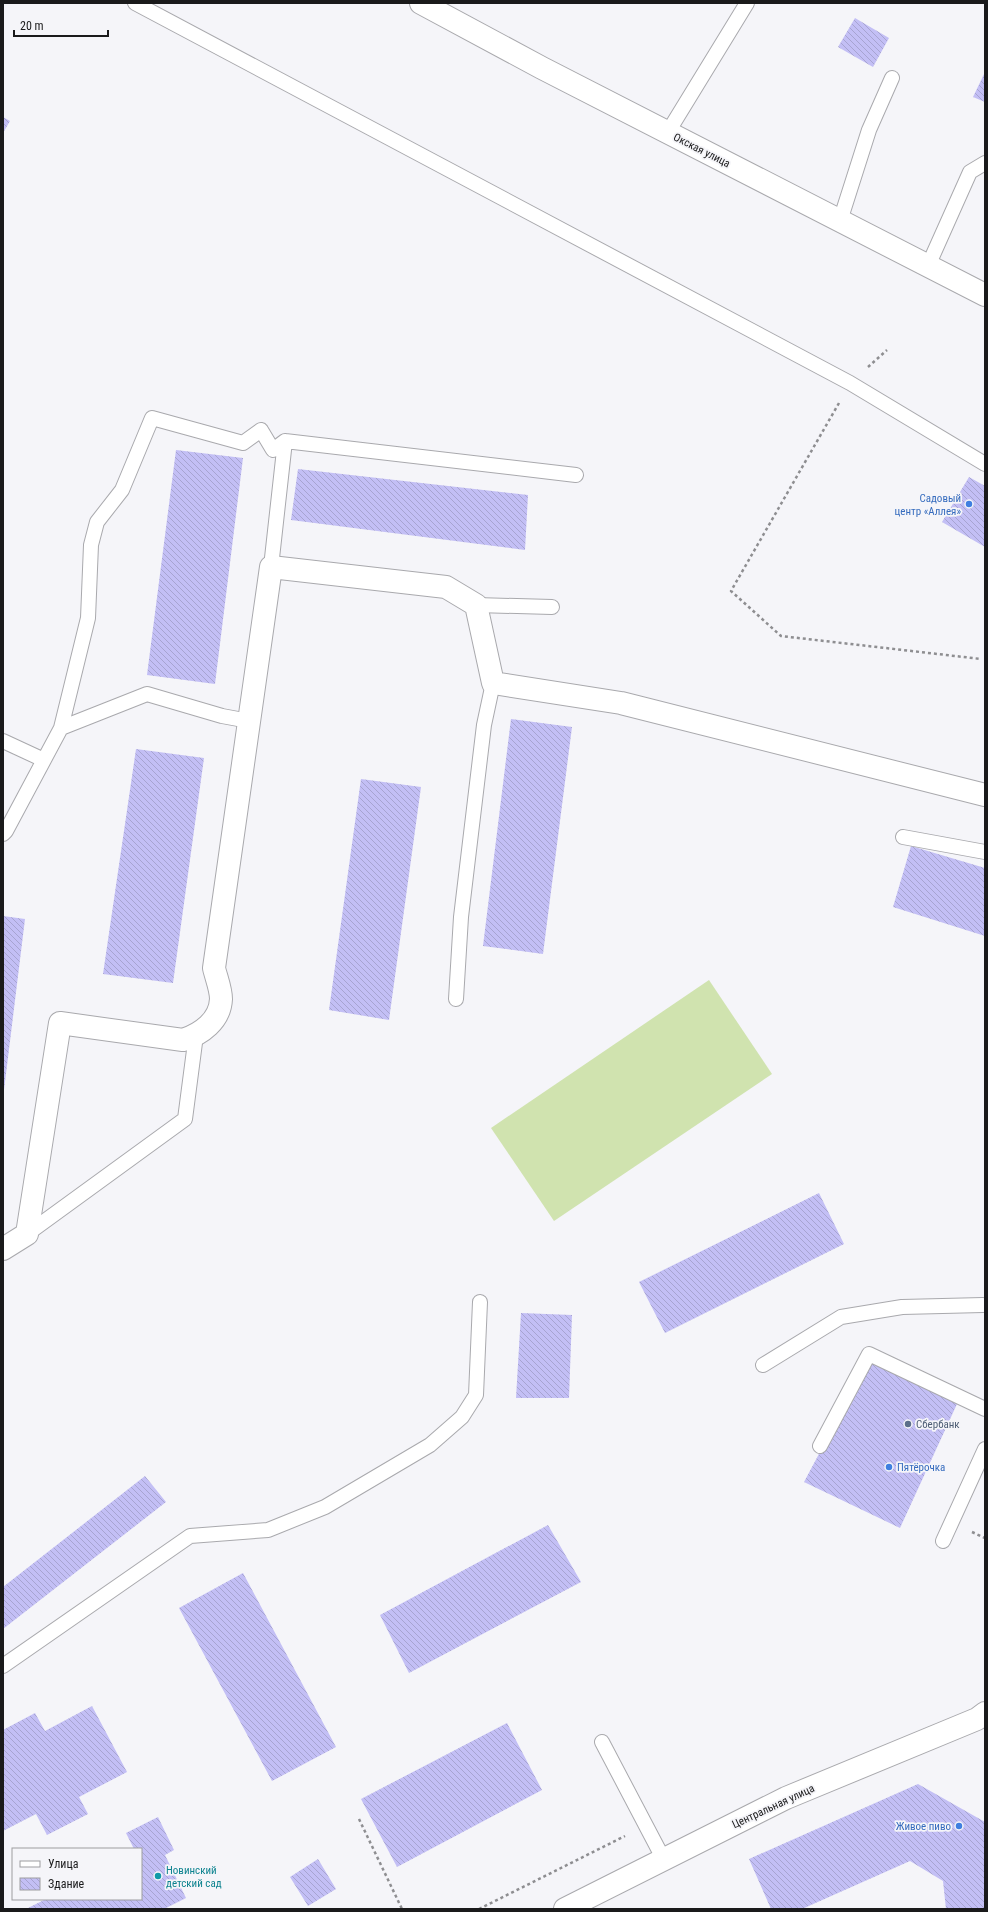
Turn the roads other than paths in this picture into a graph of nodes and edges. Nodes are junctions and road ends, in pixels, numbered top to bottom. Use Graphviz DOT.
graph roads {
  1 [pos="135,3"];
  2 [pos="421,3"];
  3 [pos="747,3"];
  4 [pos="892,78"];
  5 [pos="668,132"];
  6 [pos="985,163"];
  7 [pos="840,221"];
  8 [pos="928,266"];
  9 [pos="985,295"];
  10 [pos="285,441"];
  11 [pos="985,464"];
  12 [pos="576,475"];
  13 [pos="271,567"];
  14 [pos="476,605"];
  15 [pos="552,607"];
  16 [pos="493,684"];
  17 [pos="249,721"];
  18 [pos="61,728"];
  19 [pos="3,741"];
  20 [pos="44,760"];
  21 [pos="985,795"];
  22 [pos="3,834"];
  23 [pos="903,837"];
  24 [pos="985,852"];
  25 [pos="456,999"];
  26 [pos="196,1035"];
  27 [pos="27,1234"];
  28 [pos="3,1249"];
  29 [pos="480,1302"];
  30 [pos="984,1303"];
  31 [pos="763,1365"];
  32 [pos="985,1409"];
  33 [pos="820,1446"];
  34 [pos="985,1449"];
  35 [pos="943,1541"];
  36 [pos="3,1666"];
  37 [pos="985,1713"];
  38 [pos="602,1742"];
  39 [pos="664,1860"];
  40 [pos="565,1909"];
  1 -- 11 [label="lane"];
  2 -- 5 [label="street, Окская улица"];
  3 -- 5 [label="lane"];
  4 -- 7 [label="lane"];
  5 -- 7 [label="street, Окская улица"];
  6 -- 8 [label="lane"];
  7 -- 8 [label="street, Окская улица"];
  8 -- 9 [label="street, Окская улица"];
  10 -- 12 [label="lane"];
  10 -- 13 [label="lane"];
  10 -- 18 [label="lane"];
  13 -- 14 [label="street"];
  13 -- 17 [label="street"];
  14 -- 15 [label="lane"];
  14 -- 16 [label="street"];
  16 -- 21 [label="street"];
  16 -- 25 [label="lane"];
  17 -- 18 [label="lane"];
  17 -- 26 [label="street"];
  18 -- 20 [label="lane"];
  19 -- 20 [label="lane"];
  20 -- 22 [label="lane"];
  23 -- 24 [label="lane"];
  26 -- 27 [label="lane"];
  26 -- 27 [label="street"];
  27 -- 28 [label="street"];
  29 -- 36 [label="lane"];
  30 -- 31 [label="lane"];
  32 -- 33 [label="lane"];
  34 -- 35 [label="lane"];
  37 -- 39 [label="street, Центральная улица"];
  38 -- 39 [label="lane"];
  39 -- 40 [label="street, Центральная улица"];
}
